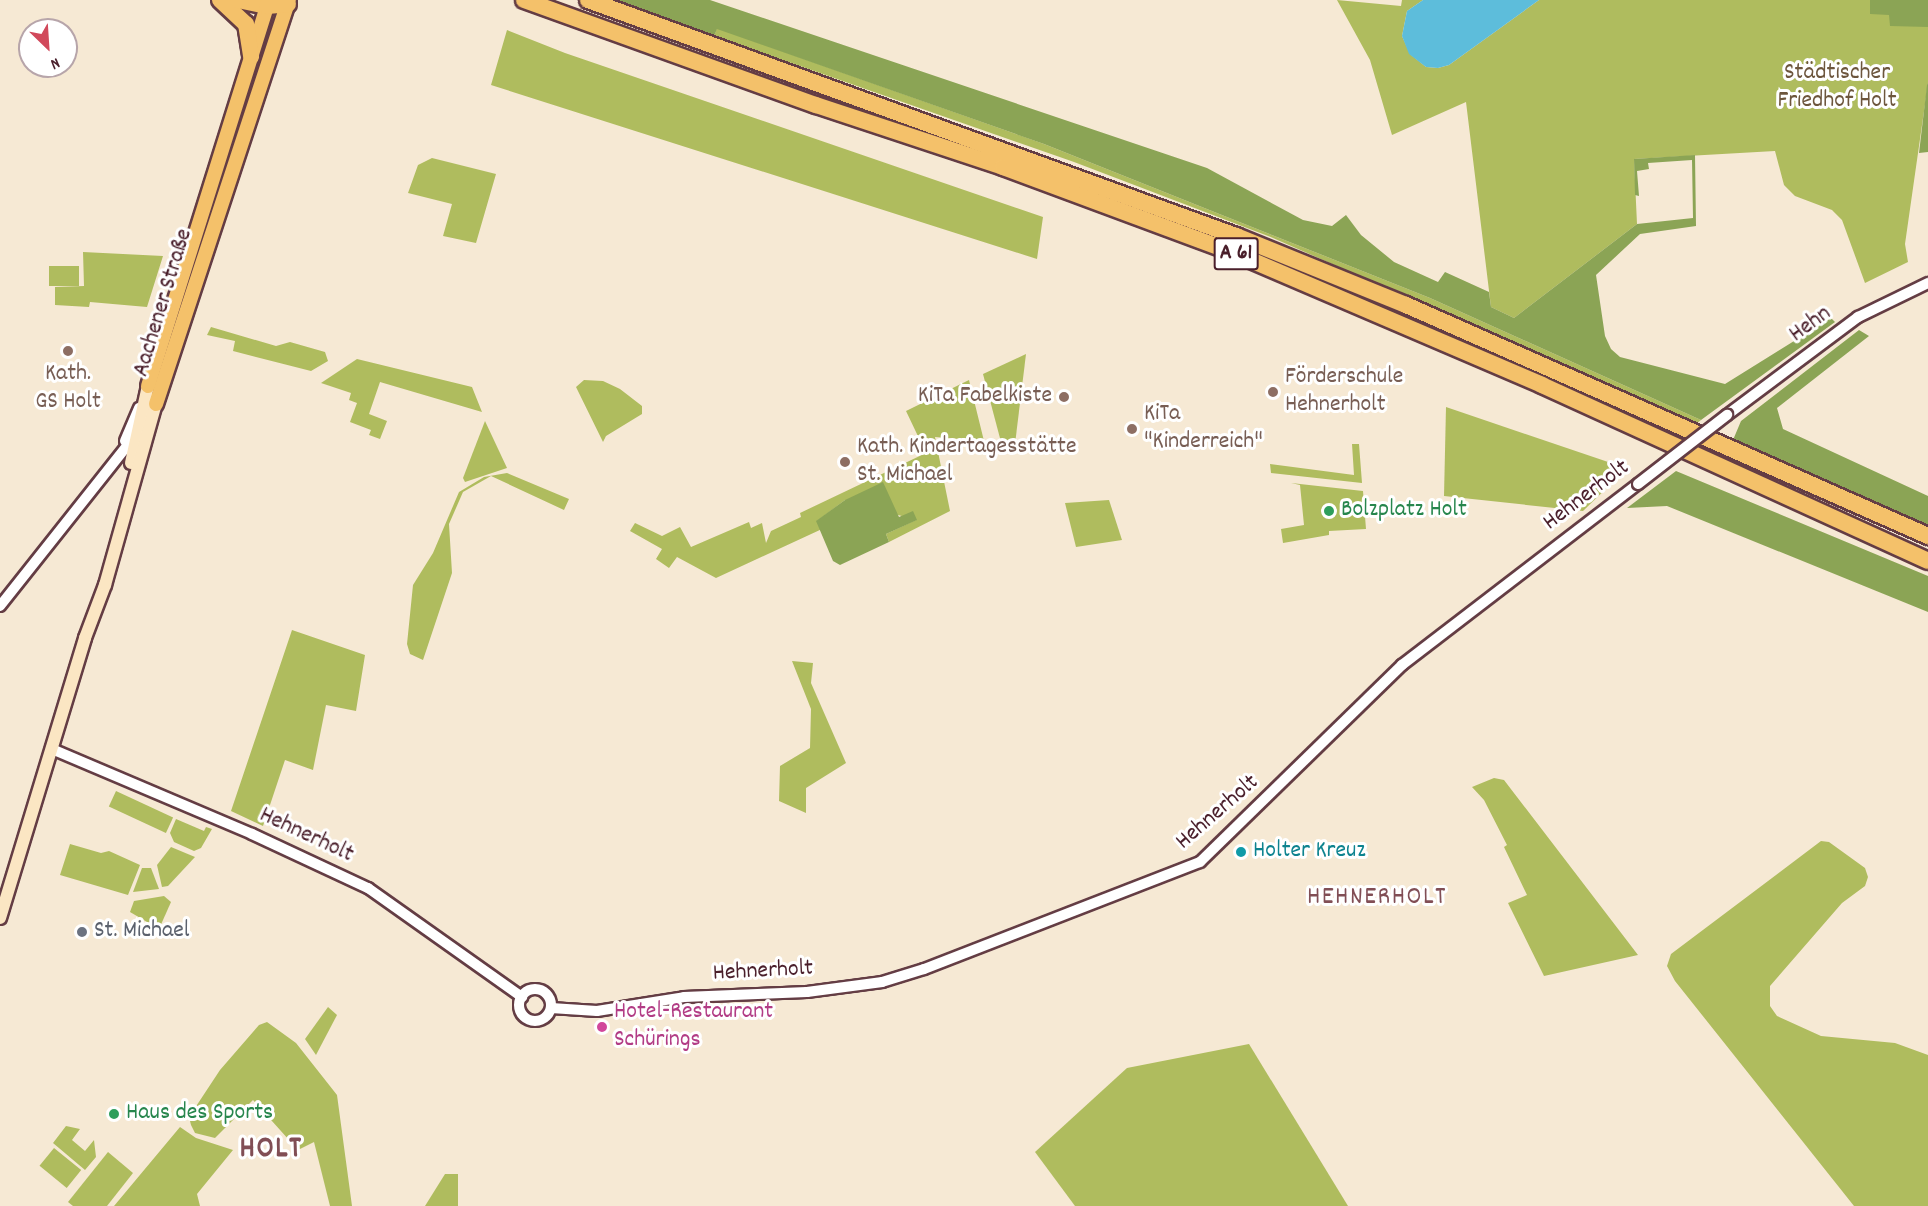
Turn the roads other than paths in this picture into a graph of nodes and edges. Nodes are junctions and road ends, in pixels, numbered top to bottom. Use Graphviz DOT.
graph roads {
  1 [pos="220,0"];
  2 [pos="238,0"];
  3 [pos="524,0"];
  4 [pos="588,0"];
  5 [pos="279,2"];
  6 [pos="251,57"];
  7 [pos="1928,284"];
  8 [pos="148,386"];
  9 [pos="156,405"];
  10 [pos="1727,415"];
  11 [pos="137,434"];
  12 [pos="118,454"];
  13 [pos="1928,536"];
  14 [pos="1928,561"];
  15 [pos="0,606"];
  16 [pos="90,621"];
  17 [pos="52,749"];
  18 [pos="0,918"];
  19 [pos="522,996"];
  20 [pos="551,1008"];
  1 -- 6 [label="highway"];
  2 -- 5 [label="highway"];
  3 -- 14 [label="highway, A 61"];
  4 -- 13 [label="highway, A 61"];
  5 -- 6 [label="main road, Aachener Straße"];
  5 -- 9 [label="main road, Aachener Straße"];
  6 -- 8 [label="main road, Aachener Straße"];
  7 -- 10 [label="street, Hehn"];
  8 -- 11 [label="main road, Aachener Straße"];
  8 -- 12 [label="street"];
  9 -- 11 [label="street"];
  9 -- 16 [label="main road, Aachener Straße"];
  10 -- 20 [label="street, Hehnerholt, bridge"];
  11 -- 12 [label="street"];
  11 -- 16 [label="main road, Aachener Straße"];
  12 -- 15 [label="street"];
  16 -- 17 [label="main road, Aachener Straße"];
  17 -- 18 [label="main road, Aachener Straße"];
  17 -- 19 [label="street, Hehnerholt"];
  19 -- 20 [label="street"];
  19 -- 20 [label="street, Hehnerholt"];
}
